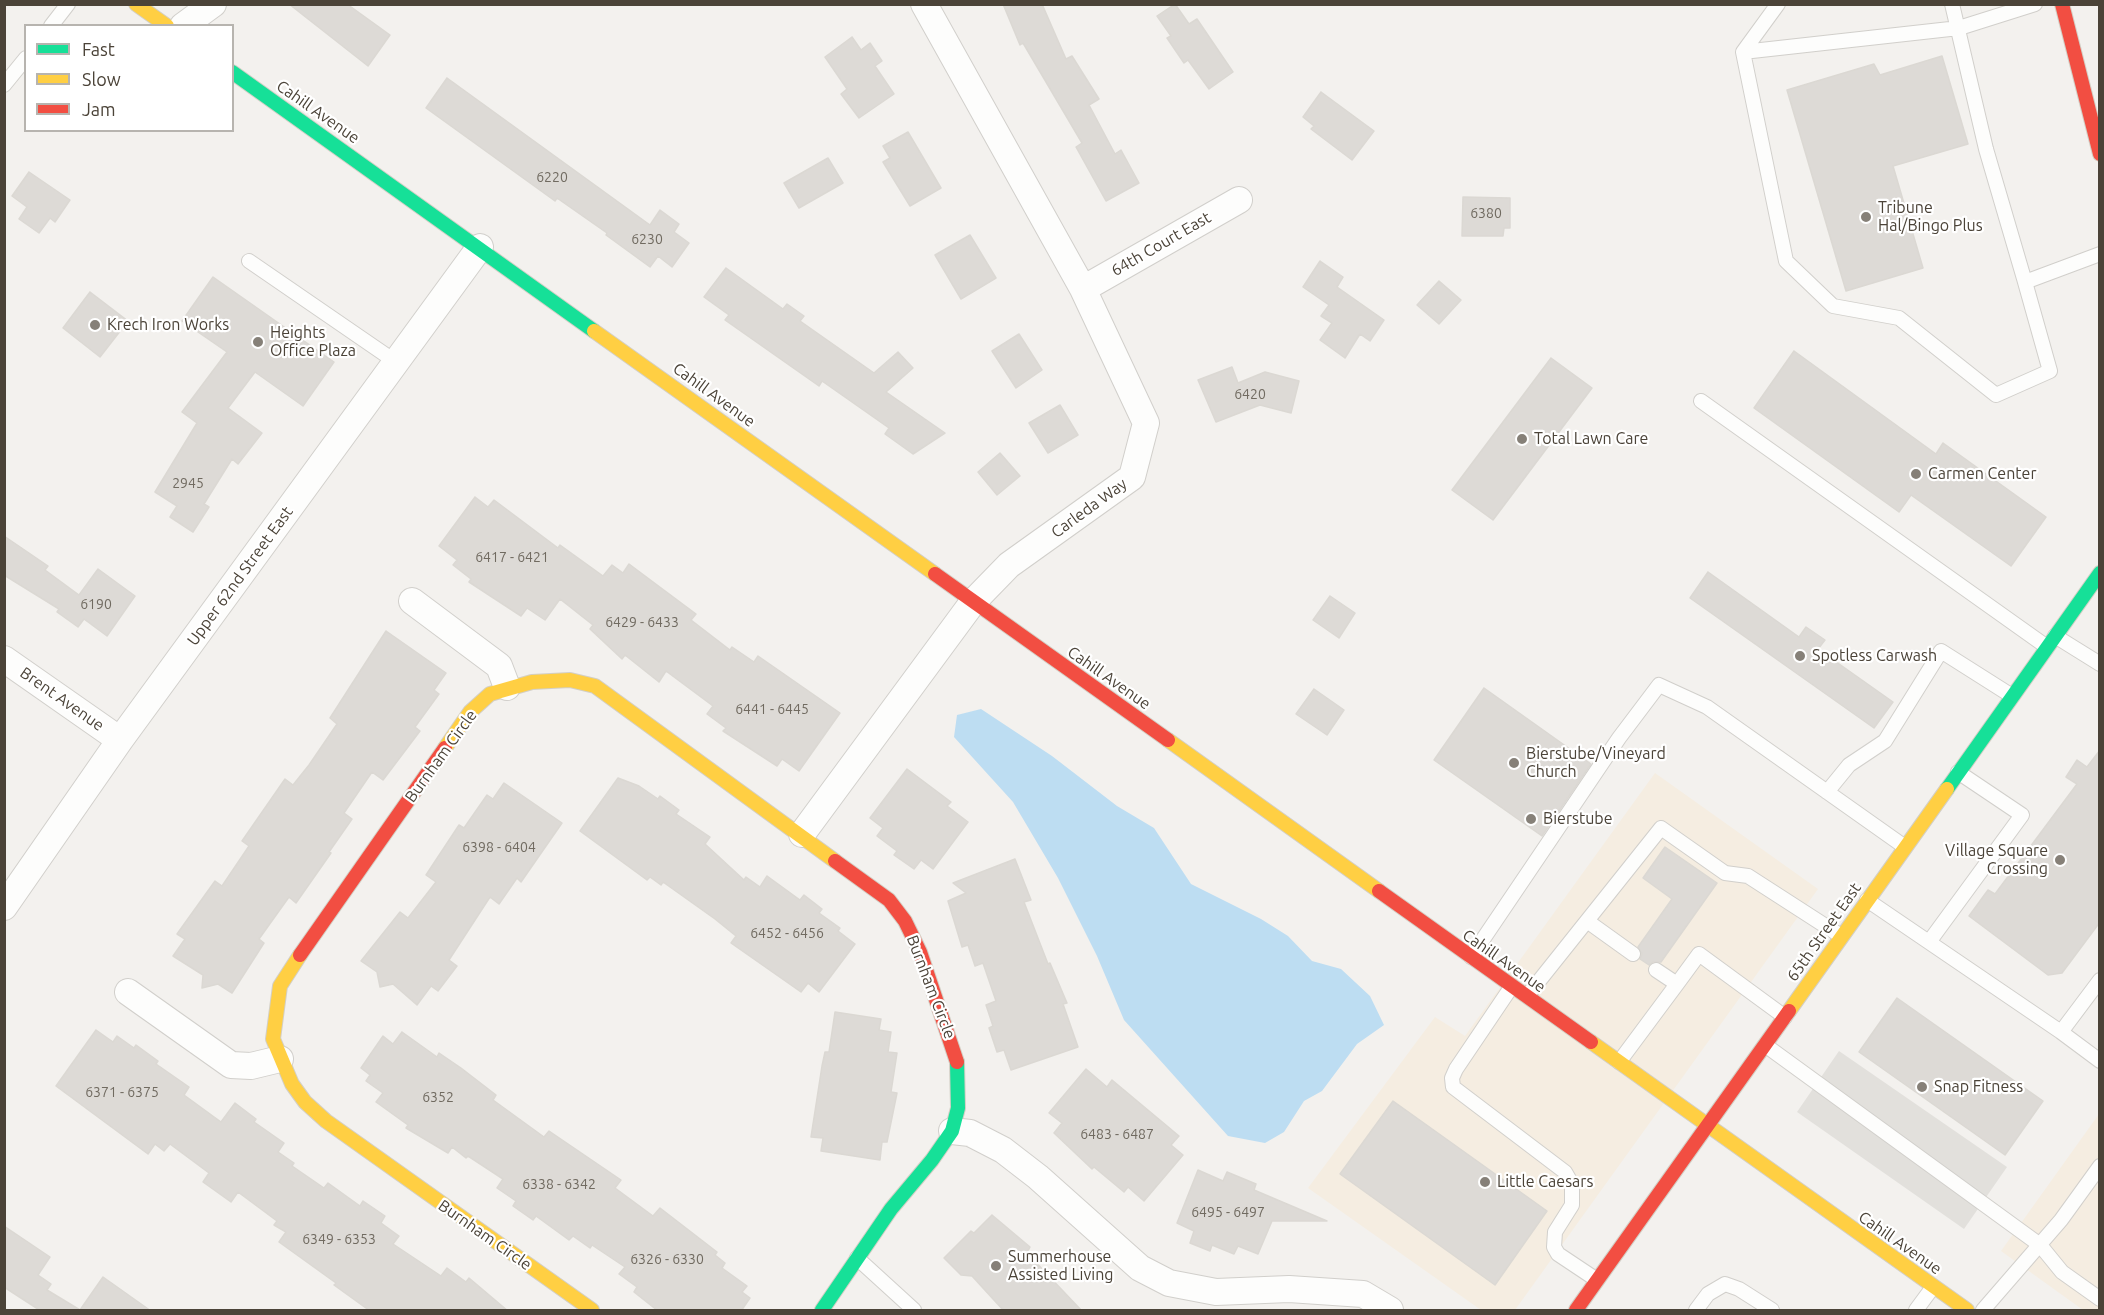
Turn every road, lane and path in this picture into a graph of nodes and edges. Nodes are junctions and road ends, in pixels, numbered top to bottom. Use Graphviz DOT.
graph roads {
  1 [pos="68,4"];
  2 [pos="136,4"];
  3 [pos="213,4"];
  4 [pos="924,4"];
  5 [pos="1778,4"];
  6 [pos="1952,4"];
  7 [pos="2035,4"];
  8 [pos="2062,4"];
  9 [pos="53,24"];
  10 [pos="164,24"];
  11 [pos="186,24"];
  12 [pos="1959,28"];
  13 [pos="1743,52"];
  14 [pos="24,60"];
  15 [pos="234,73"];
  16 [pos="4,85"];
  17 [pos="2100,154"];
  18 [pos="1239,200"];
  19 [pos="480,247"];
  20 [pos="2100,254"];
  21 [pos="249,261"];
  22 [pos="2025,282"];
  23 [pos="1083,289"];
  24 [pos="396,362"];
  25 [pos="1701,401"];
  26 [pos="2100,573"];
  27 [pos="412,601"];
  28 [pos="973,602"];
  29 [pos="2051,641"];
  30 [pos="4,659"];
  31 [pos="2100,664"];
  32 [pos="507,687"];
  33 [pos="2012,696"];
  34 [pos="120,740"];
  35 [pos="1958,772"];
  36 [pos="1827,792"];
  37 [pos="802,834"];
  38 [pos="1905,847"];
  39 [pos="1867,900"];
  40 [pos="4,907"];
  41 [pos="1587,921"];
  42 [pos="1841,936"];
  43 [pos="1929,942"];
  44 [pos="1633,954"];
  45 [pos="1471,957"];
  46 [pos="1656,970"];
  47 [pos="2100,980"];
  48 [pos="1677,984"];
  49 [pos="1512,986"];
  50 [pos="128,992"];
  51 [pos="1527,997"];
  52 [pos="1785,1017"];
  53 [pos="2061,1032"];
  54 [pos="1765,1045"];
  55 [pos="280,1059"];
  56 [pos="1619,1062"];
  57 [pos="2100,1062"];
  58 [pos="1707,1125"];
  59 [pos="952,1131"];
  60 [pos="2100,1166"];
  61 [pos="2040,1245"];
  62 [pos="857,1258"];
  63 [pos="1598,1280"];
  64 [pos="1933,1287"];
  65 [pos="2100,1299"];
  66 [pos="1580,1305"];
  67 [pos="592,1311"];
  68 [pos="822,1311"];
  69 [pos="914,1311"];
  70 [pos="1390,1311"];
  71 [pos="1598,1311"];
  72 [pos="1696,1311"];
  73 [pos="1772,1311"];
  74 [pos="1916,1311"];
  75 [pos="1966,1311"];
  76 [pos="1983,1311"];
  1 -- 9 [label="lane"];
  2 -- 10 [label="street"];
  3 -- 11 [label="street"];
  4 -- 23 [label="street, Carleda Way"];
  5 -- 13 [label="lane"];
  6 -- 12 [label="lane"];
  7 -- 12 [label="lane"];
  8 -- 17 [label="street"];
  12 -- 13 [label="lane"];
  12 -- 22 [label="lane"];
  13 -- 22 [label="lane"];
  14 -- 16 [label="lane"];
  15 -- 19 [label="street, Cahill Avenue"];
  18 -- 23 [label="street, 64th Court East"];
  19 -- 24 [label="street, Upper 62nd Street East"];
  19 -- 28 [label="street, Cahill Avenue"];
  20 -- 22 [label="lane"];
  21 -- 24 [label="lane"];
  23 -- 28 [label="street, Carleda Way"];
  24 -- 34 [label="street, Upper 62nd Street East"];
  25 -- 29 [label="lane"];
  26 -- 29 [label="street, 65th Street East"];
  27 -- 32 [label="street"];
  28 -- 37 [label="street, Carleda Way"];
  28 -- 45 [label="street, Cahill Avenue"];
  29 -- 31 [label="lane"];
  29 -- 33 [label="street, 65th Street East"];
  30 -- 34 [label="street, Brent Avenue"];
  32 -- 37 [label="street, Burnham Circle"];
  32 -- 55 [label="street, Burnham Circle"];
  33 -- 35 [label="street, 65th Street East"];
  33 -- 36 [label="lane"];
  34 -- 40 [label="street, Upper 62nd Street East"];
  35 -- 38 [label="street, 65th Street East"];
  35 -- 43 [label="lane"];
  36 -- 38 [label="lane"];
  36 -- 45 [label="lane"];
  37 -- 59 [label="street, Burnham Circle"];
  38 -- 39 [label="street, 65th Street East"];
  39 -- 42 [label="street, 65th Street East"];
  39 -- 43 [label="lane"];
  41 -- 42 [label="lane"];
  41 -- 44 [label="lane"];
  41 -- 51 [label="lane"];
  42 -- 52 [label="street, 65th Street East"];
  43 -- 53 [label="lane"];
  45 -- 49 [label="street, Cahill Avenue"];
  46 -- 48 [label="lane"];
  47 -- 53 [label="lane"];
  48 -- 52 [label="lane"];
  48 -- 56 [label="lane"];
  49 -- 51 [label="street, Cahill Avenue"];
  49 -- 63 [label="lane"];
  50 -- 55 [label="street"];
  51 -- 56 [label="street, Cahill Avenue"];
  52 -- 54 [label="street, 65th Street East"];
  53 -- 57 [label="lane"];
  54 -- 58 [label="street, 65th Street East"];
  54 -- 61 [label="lane"];
  55 -- 67 [label="street, Burnham Circle"];
  56 -- 58 [label="street, Cahill Avenue"];
  58 -- 63 [label="street, 65th Street East"];
  58 -- 64 [label="street, Cahill Avenue"];
  59 -- 62 [label="street, Burnham Circle"];
  59 -- 70 [label="street"];
  60 -- 61 [label="lane"];
  61 -- 65 [label="lane"];
  61 -- 76 [label="lane"];
  62 -- 68 [label="street, Burnham Circle"];
  62 -- 69 [label="lane"];
  63 -- 66 [label="street, 65th Street East"];
  64 -- 74 [label="lane"];
  64 -- 75 [label="street, Cahill Avenue"];
  66 -- 71 [label="lane"];
  72 -- 73 [label="lane"];
}
